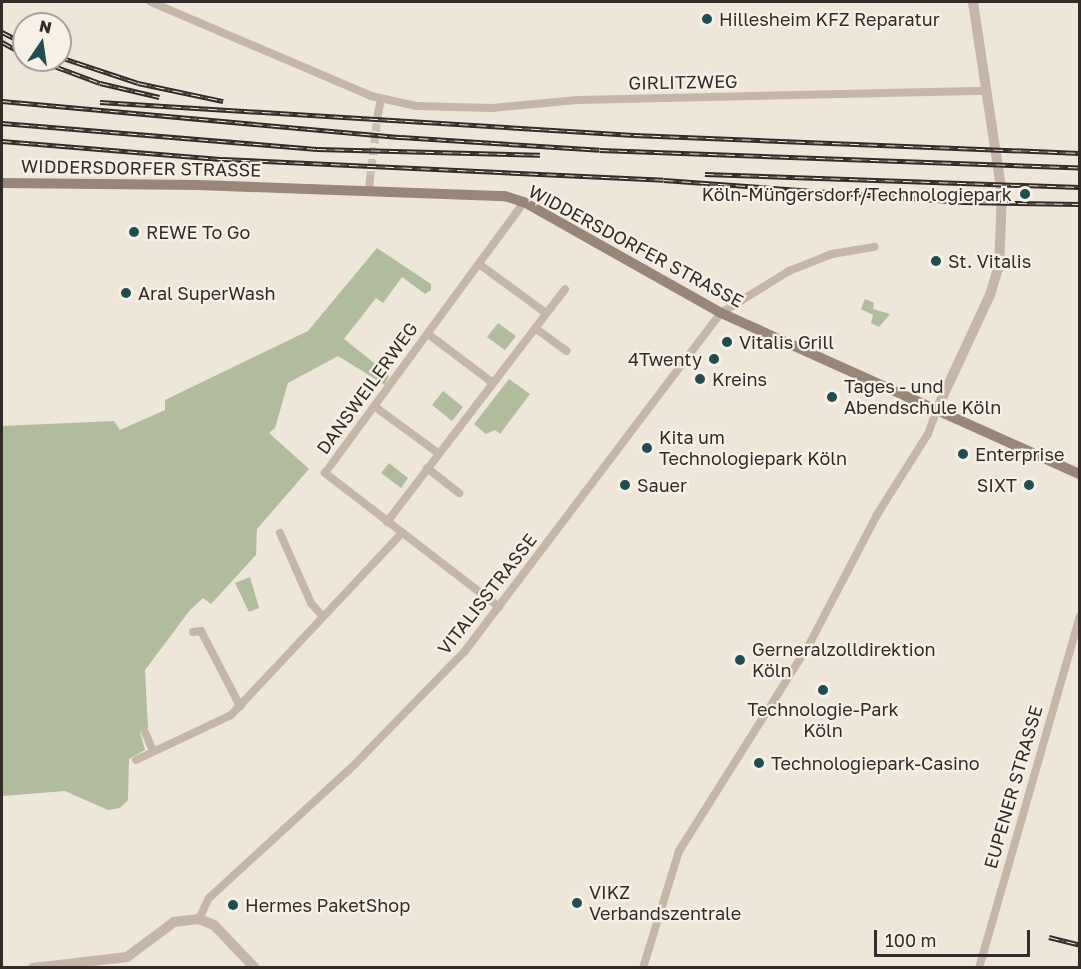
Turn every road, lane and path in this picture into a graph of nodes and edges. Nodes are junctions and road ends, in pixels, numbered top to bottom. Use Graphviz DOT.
graph roads {
  1 [pos="151,2"];
  2 [pos="973,2"];
  3 [pos="986,91"];
  4 [pos="381,100"];
  5 [pos="378,113"];
  6 [pos="2,183"];
  7 [pos="524,202"];
  8 [pos="874,247"];
  9 [pos="478,264"];
  10 [pos="565,289"];
  11 [pos="546,313"];
  12 [pos="721,313"];
  13 [pos="535,328"];
  14 [pos="428,334"];
  15 [pos="567,351"];
  16 [pos="493,383"];
  17 [pos="374,406"];
  18 [pos="937,409"];
  19 [pos="438,453"];
  20 [pos="427,468"];
  21 [pos="1080,474"];
  22 [pos="459,493"];
  23 [pos="387,522"];
  24 [pos="280,533"];
  25 [pos="402,533"];
  26 [pos="499,607"];
  27 [pos="1080,616"];
  28 [pos="323,617"];
  29 [pos="193,632"];
  30 [pos="240,706"];
  31 [pos="145,732"];
  32 [pos="153,751"];
  33 [pos="136,760"];
  34 [pos="199,919"];
  35 [pos="33,968"];
  36 [pos="255,968"];
  37 [pos="643,968"];
  38 [pos="979,968"];
  1 -- 4 [label="street, GIRLITZWEG"];
  2 -- 3 [label="street"];
  3 -- 4 [label="street, GIRLITZWEG"];
  3 -- 18 [label="street"];
  4 -- 5 [label="street"];
  6 -- 7 [label="main road, WIDDERSDORFER STRASSE"];
  7 -- 9 [label="street, DANSWEILERWEG"];
  7 -- 12 [label="main road, WIDDERSDORFER STRASSE"];
  8 -- 12 [label="street, VITALISSTRASSE"];
  9 -- 11 [label="street"];
  9 -- 14 [label="street, DANSWEILERWEG"];
  10 -- 11 [label="street"];
  11 -- 13 [label="street"];
  12 -- 18 [label="main road, WIDDERSDORFER STRASSE"];
  12 -- 26 [label="street, VITALISSTRASSE"];
  13 -- 15 [label="street"];
  13 -- 16 [label="street"];
  14 -- 16 [label="street"];
  14 -- 17 [label="street, DANSWEILERWEG"];
  16 -- 19 [label="street"];
  17 -- 19 [label="street"];
  17 -- 23 [label="street, DANSWEILERWEG"];
  18 -- 21 [label="main road, WIDDERSDORFER STRASSE"];
  18 -- 37 [label="street"];
  19 -- 20 [label="street"];
  20 -- 22 [label="street"];
  20 -- 23 [label="street"];
  23 -- 25 [label="street, DANSWEILERWEG"];
  24 -- 28 [label="street"];
  25 -- 26 [label="street, DANSWEILERWEG"];
  25 -- 28 [label="street"];
  26 -- 34 [label="street, VITALISSTRASSE"];
  27 -- 38 [label="street, EUPENER STRASSE"];
  28 -- 30 [label="street"];
  29 -- 30 [label="street"];
  30 -- 32 [label="street"];
  31 -- 32 [label="street"];
  32 -- 33 [label="street"];
  34 -- 35 [label="street"];
  34 -- 36 [label="street"];
}
